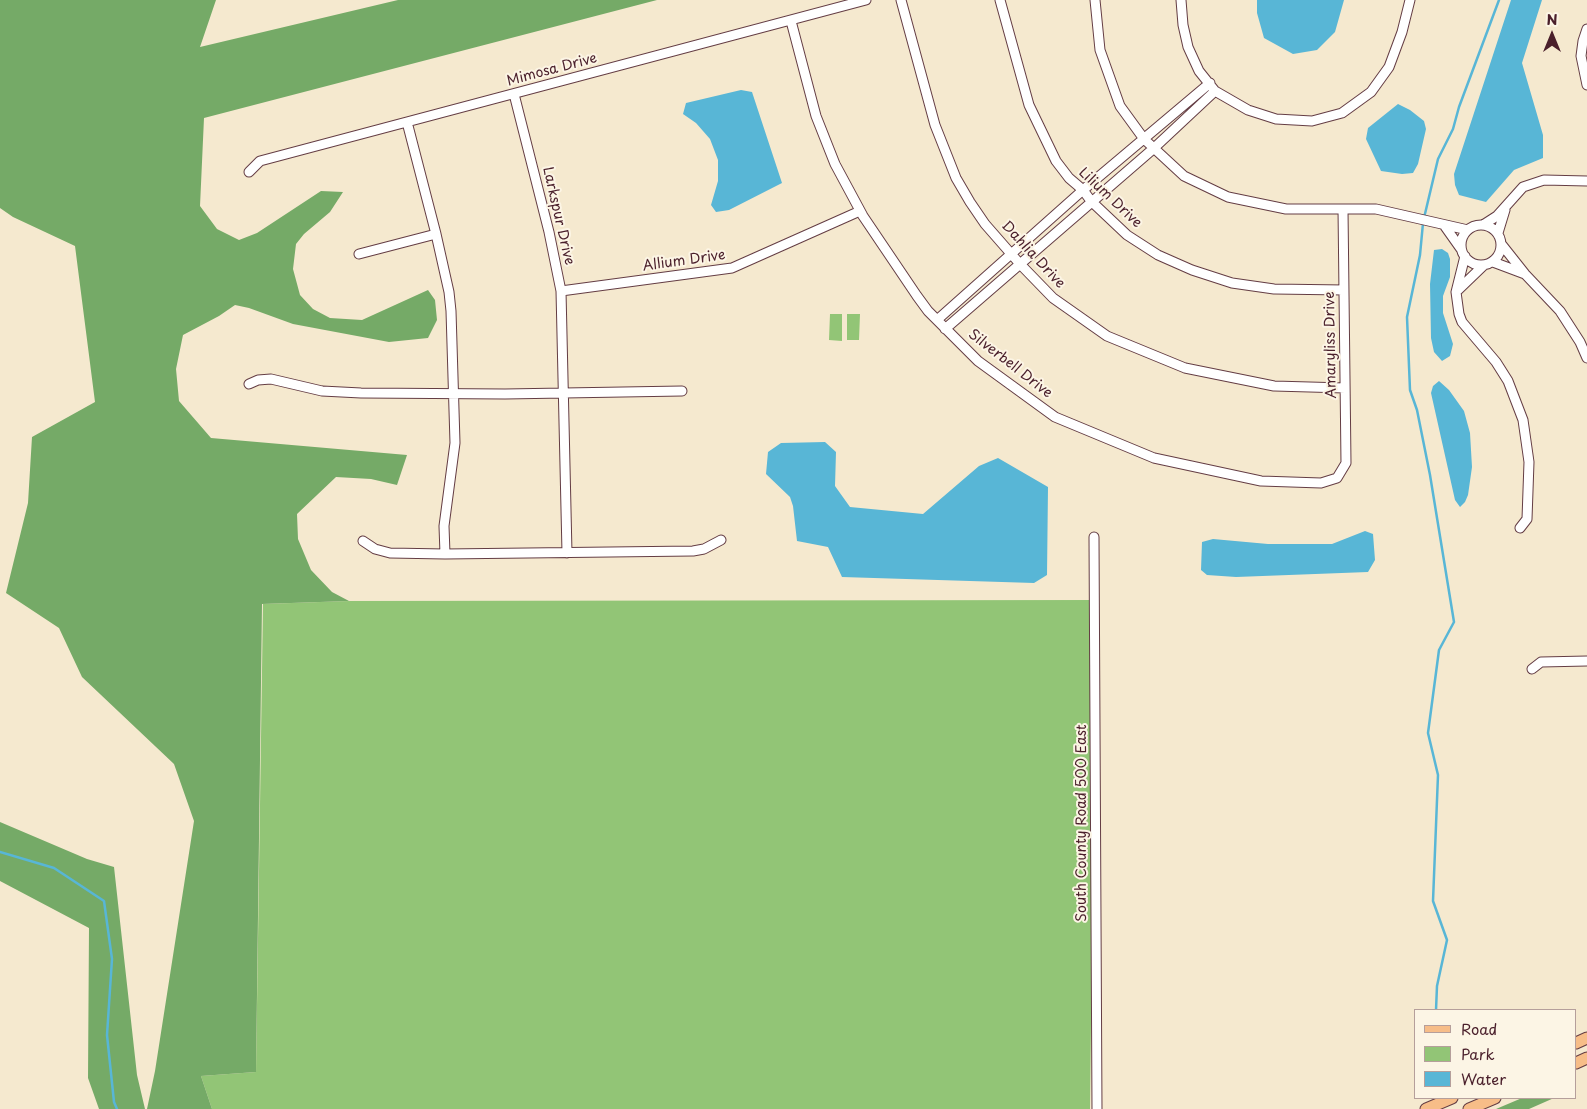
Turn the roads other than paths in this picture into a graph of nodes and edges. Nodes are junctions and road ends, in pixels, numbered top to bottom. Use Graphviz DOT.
graph roads {
  1 [pos="866,0"];
  2 [pos="901,0"];
  3 [pos="1000,0"];
  4 [pos="1095,0"];
  5 [pos="1181,0"];
  6 [pos="1410,0"];
  7 [pos="791,21"];
  8 [pos="1587,29"];
  9 [pos="1587,85"];
  10 [pos="1212,87"];
  11 [pos="514,94"];
  12 [pos="407,122"];
  13 [pos="1144,139"];
  14 [pos="1153,149"];
  15 [pos="249,172"];
  16 [pos="1587,181"];
  17 [pos="1083,190"];
  18 [pos="1091,201"];
  19 [pos="1507,205"];
  20 [pos="1343,209"];
  21 [pos="860,211"];
  22 [pos="1444,225"];
  23 [pos="1483,225"];
  24 [pos="1468,230"];
  25 [pos="1498,233"];
  26 [pos="436,234"];
  27 [pos="1502,246"];
  28 [pos="1463,253"];
  29 [pos="359,254"];
  30 [pos="1012,254"];
  31 [pos="1489,263"];
  32 [pos="1020,264"];
  33 [pos="1525,274"];
  34 [pos="1344,290"];
  35 [pos="561,291"];
  36 [pos="1456,292"];
  37 [pos="937,320"];
  38 [pos="945,329"];
  39 [pos="1587,358"];
  40 [pos="249,384"];
  41 [pos="1345,388"];
  42 [pos="682,390"];
  43 [pos="564,393"];
  44 [pos="454,394"];
  45 [pos="1337,478"];
  46 [pos="1520,528"];
  47 [pos="1094,537"];
  48 [pos="720,540"];
  49 [pos="363,541"];
  50 [pos="567,553"];
  51 [pos="445,554"];
  52 [pos="1587,661"];
  53 [pos="1532,669"];
  54 [pos="1493,1099"];
  55 [pos="1447,1100"];
  56 [pos="1097,1109"];
  57 [pos="1426,1109"];
  58 [pos="1469,1109"];
  1 -- 7 [label="street, Mimosa Drive"];
  2 -- 30 [label="street, Dahlia Drive"];
  3 -- 17 [label="street, Lilium Drive"];
  4 -- 13 [label="street"];
  5 -- 10 [label="street"];
  6 -- 10 [label="street"];
  7 -- 11 [label="street, Mimosa Drive"];
  7 -- 21 [label="street, Silverbell Drive"];
  8 -- 9 [label="street"];
  10 -- 13 [label="street"];
  10 -- 14 [label="street"];
  11 -- 12 [label="street, Mimosa Drive"];
  11 -- 35 [label="street, Larkspur Drive"];
  12 -- 15 [label="street, Mimosa Drive"];
  12 -- 26 [label="street"];
  13 -- 14 [label="street"];
  13 -- 17 [label="street"];
  14 -- 18 [label="street"];
  14 -- 20 [label="street"];
  16 -- 19 [label="street"];
  17 -- 18 [label="street, Lilium Drive"];
  17 -- 30 [label="street"];
  18 -- 32 [label="street"];
  18 -- 34 [label="street, Lilium Drive"];
  19 -- 23 [label="street"];
  19 -- 25 [label="street"];
  20 -- 22 [label="street"];
  20 -- 34 [label="street, Amaryliss Drive"];
  21 -- 35 [label="street, Allium Drive"];
  21 -- 37 [label="street, Silverbell Drive"];
  22 -- 24 [label="street"];
  22 -- 28 [label="street"];
  23 -- 24 [label="street"];
  23 -- 25 [label="street"];
  24 -- 28 [label="street"];
  25 -- 27 [label="street"];
  26 -- 29 [label="street"];
  26 -- 44 [label="street"];
  27 -- 31 [label="street"];
  27 -- 33 [label="street"];
  28 -- 31 [label="street"];
  28 -- 36 [label="street"];
  30 -- 32 [label="street, Dahlia Drive"];
  30 -- 37 [label="street"];
  31 -- 33 [label="street"];
  31 -- 36 [label="street"];
  32 -- 38 [label="street"];
  32 -- 41 [label="street, Dahlia Drive"];
  33 -- 39 [label="street"];
  34 -- 41 [label="street, Amaryliss Drive"];
  35 -- 43 [label="street, Larkspur Drive"];
  36 -- 46 [label="street"];
  37 -- 38 [label="street, Silverbell Drive"];
  38 -- 45 [label="street, Silverbell Drive"];
  40 -- 44 [label="street"];
  41 -- 45 [label="street, Amaryliss Drive"];
  42 -- 43 [label="street"];
  43 -- 44 [label="street"];
  43 -- 50 [label="street, Larkspur Drive"];
  44 -- 51 [label="street"];
  47 -- 56 [label="street, South County Road 500 East"];
  48 -- 50 [label="street"];
  49 -- 51 [label="street"];
  50 -- 51 [label="street"];
  52 -- 53 [label="street"];
  54 -- 58 [label="main road"];
  55 -- 57 [label="main road"];
}
